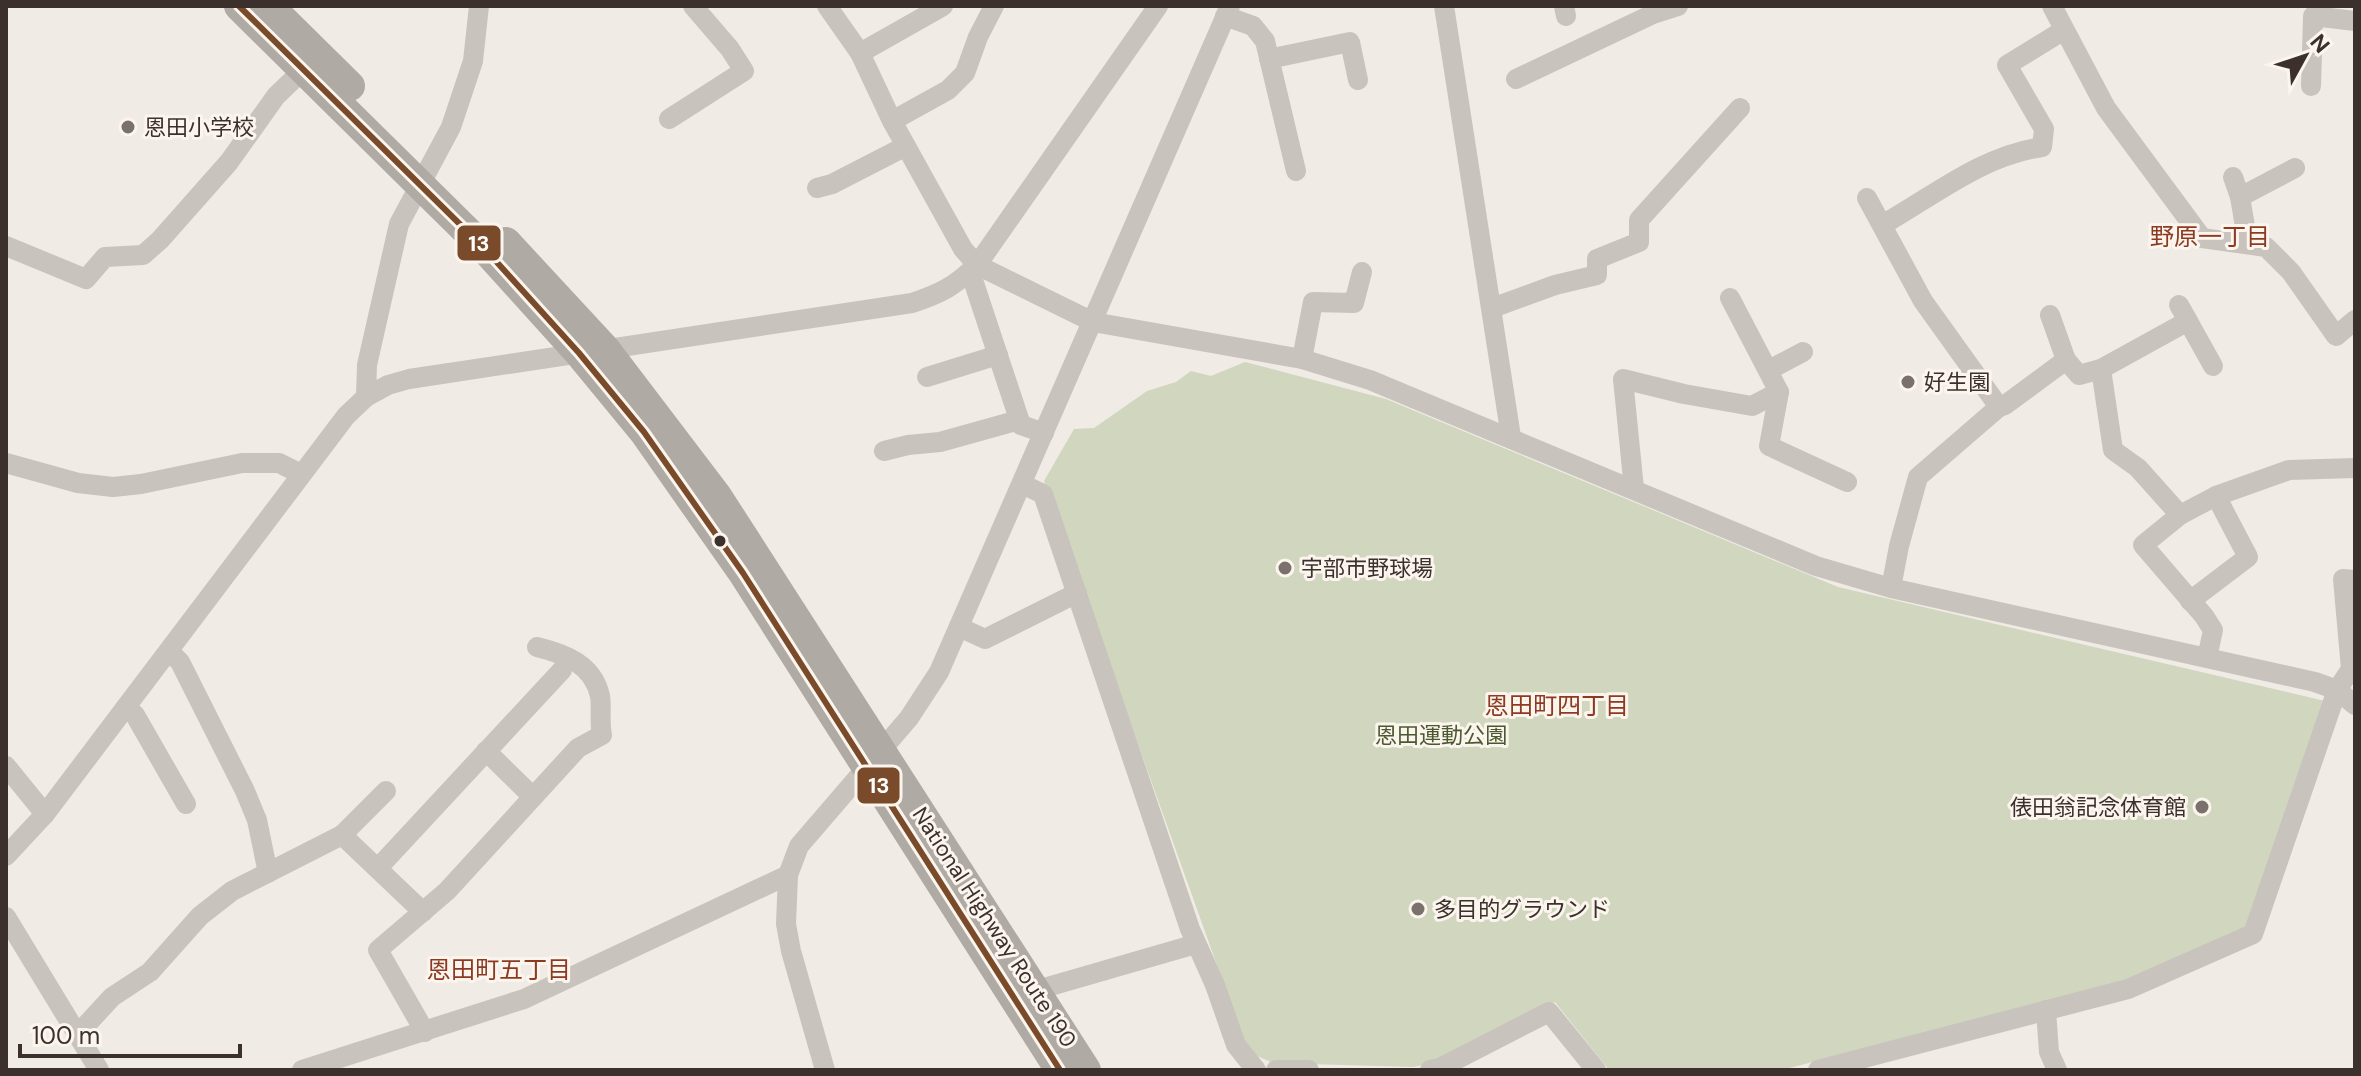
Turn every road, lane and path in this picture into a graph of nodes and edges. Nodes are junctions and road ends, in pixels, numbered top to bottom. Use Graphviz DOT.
graph roads {
  1 [pos="239,6"];
  2 [pos="269,6"];
  3 [pos="693,6"];
  4 [pos="827,6"];
  5 [pos="943,6"];
  6 [pos="994,6"];
  7 [pos="1158,6"];
  8 [pos="1444,6"];
  9 [pos="1678,6"];
  10 [pos="2052,6"];
  11 [pos="479,11"];
  12 [pos="1227,11"];
  13 [pos="2355,21"];
  14 [pos="2064,30"];
  15 [pos="860,53"];
  16 [pos="1269,59"];
  17 [pos="303,70"];
  18 [pos="1516,79"];
  19 [pos="1358,80"];
  20 [pos="2311,86"];
  21 [pos="1740,108"];
  22 [pos="669,119"];
  23 [pos="892,121"];
  24 [pos="906,146"];
  25 [pos="2295,168"];
  26 [pos="1296,171"];
  27 [pos="425,174"];
  28 [pos="817,188"];
  29 [pos="1867,198"];
  30 [pos="1889,221"];
  31 [pos="2248,244"];
  32 [pos="6,246"];
  33 [pos="973,268"];
  34 [pos="1362,272"];
  35 [pos="1730,298"];
  36 [pos="1492,308"];
  37 [pos="2050,315"];
  38 [pos="2355,320"];
  39 [pos="1093,322"];
  40 [pos="592,352"];
  41 [pos="1803,352"];
  42 [pos="998,355"];
  43 [pos="1302,359"];
  44 [pos="2066,360"];
  45 [pos="2213,366"];
  46 [pos="2101,369"];
  47 [pos="1769,370"];
  48 [pos="927,377"];
  49 [pos="1779,392"];
  50 [pos="366,397"];
  51 [pos="1999,407"];
  52 [pos="1019,420"];
  53 [pos="1044,433"];
  54 [pos="1511,437"];
  55 [pos="884,451"];
  56 [pos="6,463"];
  57 [pos="2355,468"];
  58 [pos="301,474"];
  59 [pos="1847,482"];
  60 [pos="1022,484"];
  61 [pos="1634,489"];
  62 [pos="2216,496"];
  63 [pos="2180,515"];
  64 [pos="2355,580"];
  65 [pos="1891,588"];
  66 [pos="1077,593"];
  67 [pos="2190,601"];
  68 [pos="959,627"];
  69 [pos="2351,636"];
  70 [pos="537,647"];
  71 [pos="169,651"];
  72 [pos="2207,658"];
  73 [pos="562,670"];
  74 [pos="2337,690"];
  75 [pos="2355,705"];
  76 [pos="126,707"];
  77 [pos="486,751"];
  78 [pos="875,759"];
  79 [pos="6,766"];
  80 [pos="386,791"];
  81 [pos="533,797"];
  82 [pos="186,804"];
  83 [pos="45,814"];
  84 [pos="342,835"];
  85 [pos="6,856"];
  86 [pos="378,868"];
  87 [pos="268,873"];
  88 [pos="788,875"];
  89 [pos="423,912"];
  90 [pos="6,917"];
  91 [pos="1196,944"];
  92 [pos="1025,994"];
  93 [pos="2046,1010"];
  94 [pos="425,1032"];
  95 [pos="77,1035"];
  96 [pos="1870,1063"];
  97 [pos="99,1070"];
  98 [pos="302,1070"];
  99 [pos="825,1070"];
  100 [pos="1060,1070"];
  101 [pos="1086,1070"];
  102 [pos="1256,1070"];
  103 [pos="1276,1070"];
  104 [pos="1309,1070"];
  105 [pos="1430,1070"];
  106 [pos="1596,1070"];
  107 [pos="1818,1070"];
  108 [pos="2057,1070"];
  1 -- 17 [label="highway, National Highway Route 190"];
  2 -- 27 [label="highway, National Highway Route 190"];
  3 -- 22 [label="street"];
  4 -- 15 [label="street"];
  5 -- 15 [label="street"];
  6 -- 23 [label="street"];
  7 -- 33 [label="street"];
  8 -- 36 [label="street"];
  9 -- 18 [label="street"];
  10 -- 14 [label="street"];
  11 -- 27 [label="street"];
  12 -- 16 [label="street"];
  12 -- 39 [label="street"];
  13 -- 20 [label="street"];
  14 -- 30 [label="street"];
  14 -- 31 [label="street"];
  15 -- 23 [label="street"];
  16 -- 19 [label="street"];
  16 -- 26 [label="street"];
  17 -- 27 [label="highway, National Highway Route 190"];
  17 -- 32 [label="street"];
  21 -- 36 [label="street"];
  23 -- 24 [label="street"];
  24 -- 28 [label="street"];
  24 -- 33 [label="street"];
  25 -- 31 [label="street"];
  27 -- 40 [label="highway, National Highway Route 190"];
  27 -- 50 [label="street"];
  29 -- 51 [label="street"];
  31 -- 38 [label="street"];
  33 -- 39 [label="street"];
  33 -- 40 [label="street"];
  33 -- 42 [label="street"];
  34 -- 43 [label="street"];
  35 -- 47 [label="street"];
  36 -- 54 [label="street"];
  37 -- 44 [label="street"];
  39 -- 43 [label="street"];
  39 -- 53 [label="street"];
  40 -- 50 [label="street"];
  40 -- 78 [label="highway, National Highway Route 190"];
  41 -- 47 [label="street"];
  42 -- 48 [label="street"];
  42 -- 52 [label="street"];
  43 -- 54 [label="street"];
  44 -- 46 [label="street"];
  44 -- 51 [label="street"];
  45 -- 46 [label="street"];
  46 -- 63 [label="street"];
  47 -- 49 [label="street"];
  49 -- 59 [label="street"];
  49 -- 61 [label="street"];
  50 -- 58 [label="street"];
  51 -- 65 [label="street"];
  52 -- 53 [label="street"];
  52 -- 55 [label="street"];
  53 -- 60 [label="street"];
  54 -- 61 [label="street"];
  56 -- 58 [label="street"];
  57 -- 62 [label="street"];
  58 -- 71 [label="street"];
  60 -- 66 [label="street"];
  60 -- 68 [label="street"];
  61 -- 65 [label="street"];
  62 -- 63 [label="street"];
  62 -- 67 [label="street"];
  63 -- 67 [label="street"];
  64 -- 69 [label="street"];
  65 -- 72 [label="street"];
  66 -- 68 [label="street"];
  66 -- 91 [label="street"];
  67 -- 72 [label="street"];
  68 -- 78 [label="street"];
  69 -- 74 [label="street"];
  70 -- 81 [label="street"];
  71 -- 76 [label="street"];
  71 -- 87 [label="street"];
  72 -- 74 [label="street"];
  73 -- 77 [label="street"];
  74 -- 75 [label="street"];
  74 -- 93 [label="street"];
  76 -- 82 [label="street"];
  76 -- 83 [label="street"];
  77 -- 81 [label="street"];
  77 -- 86 [label="street"];
  78 -- 88 [label="street"];
  78 -- 92 [label="highway, National Highway Route 190"];
  79 -- 83 [label="street"];
  80 -- 84 [label="street"];
  81 -- 89 [label="street"];
  83 -- 85 [label="street"];
  84 -- 86 [label="street"];
  84 -- 87 [label="street"];
  86 -- 89 [label="street"];
  87 -- 95 [label="street"];
  88 -- 94 [label="street"];
  88 -- 99 [label="street"];
  89 -- 94 [label="street"];
  90 -- 95 [label="street"];
  91 -- 92 [label="street"];
  91 -- 102 [label="street"];
  92 -- 100 [label="highway, National Highway Route 190"];
  92 -- 101 [label="highway, National Highway Route 190"];
  93 -- 96 [label="street"];
  93 -- 108 [label="street"];
  94 -- 98 [label="street"];
  95 -- 97 [label="street"];
  96 -- 107 [label="street"];
  103 -- 104 [label="street"];
  105 -- 106 [label="street"];
}
